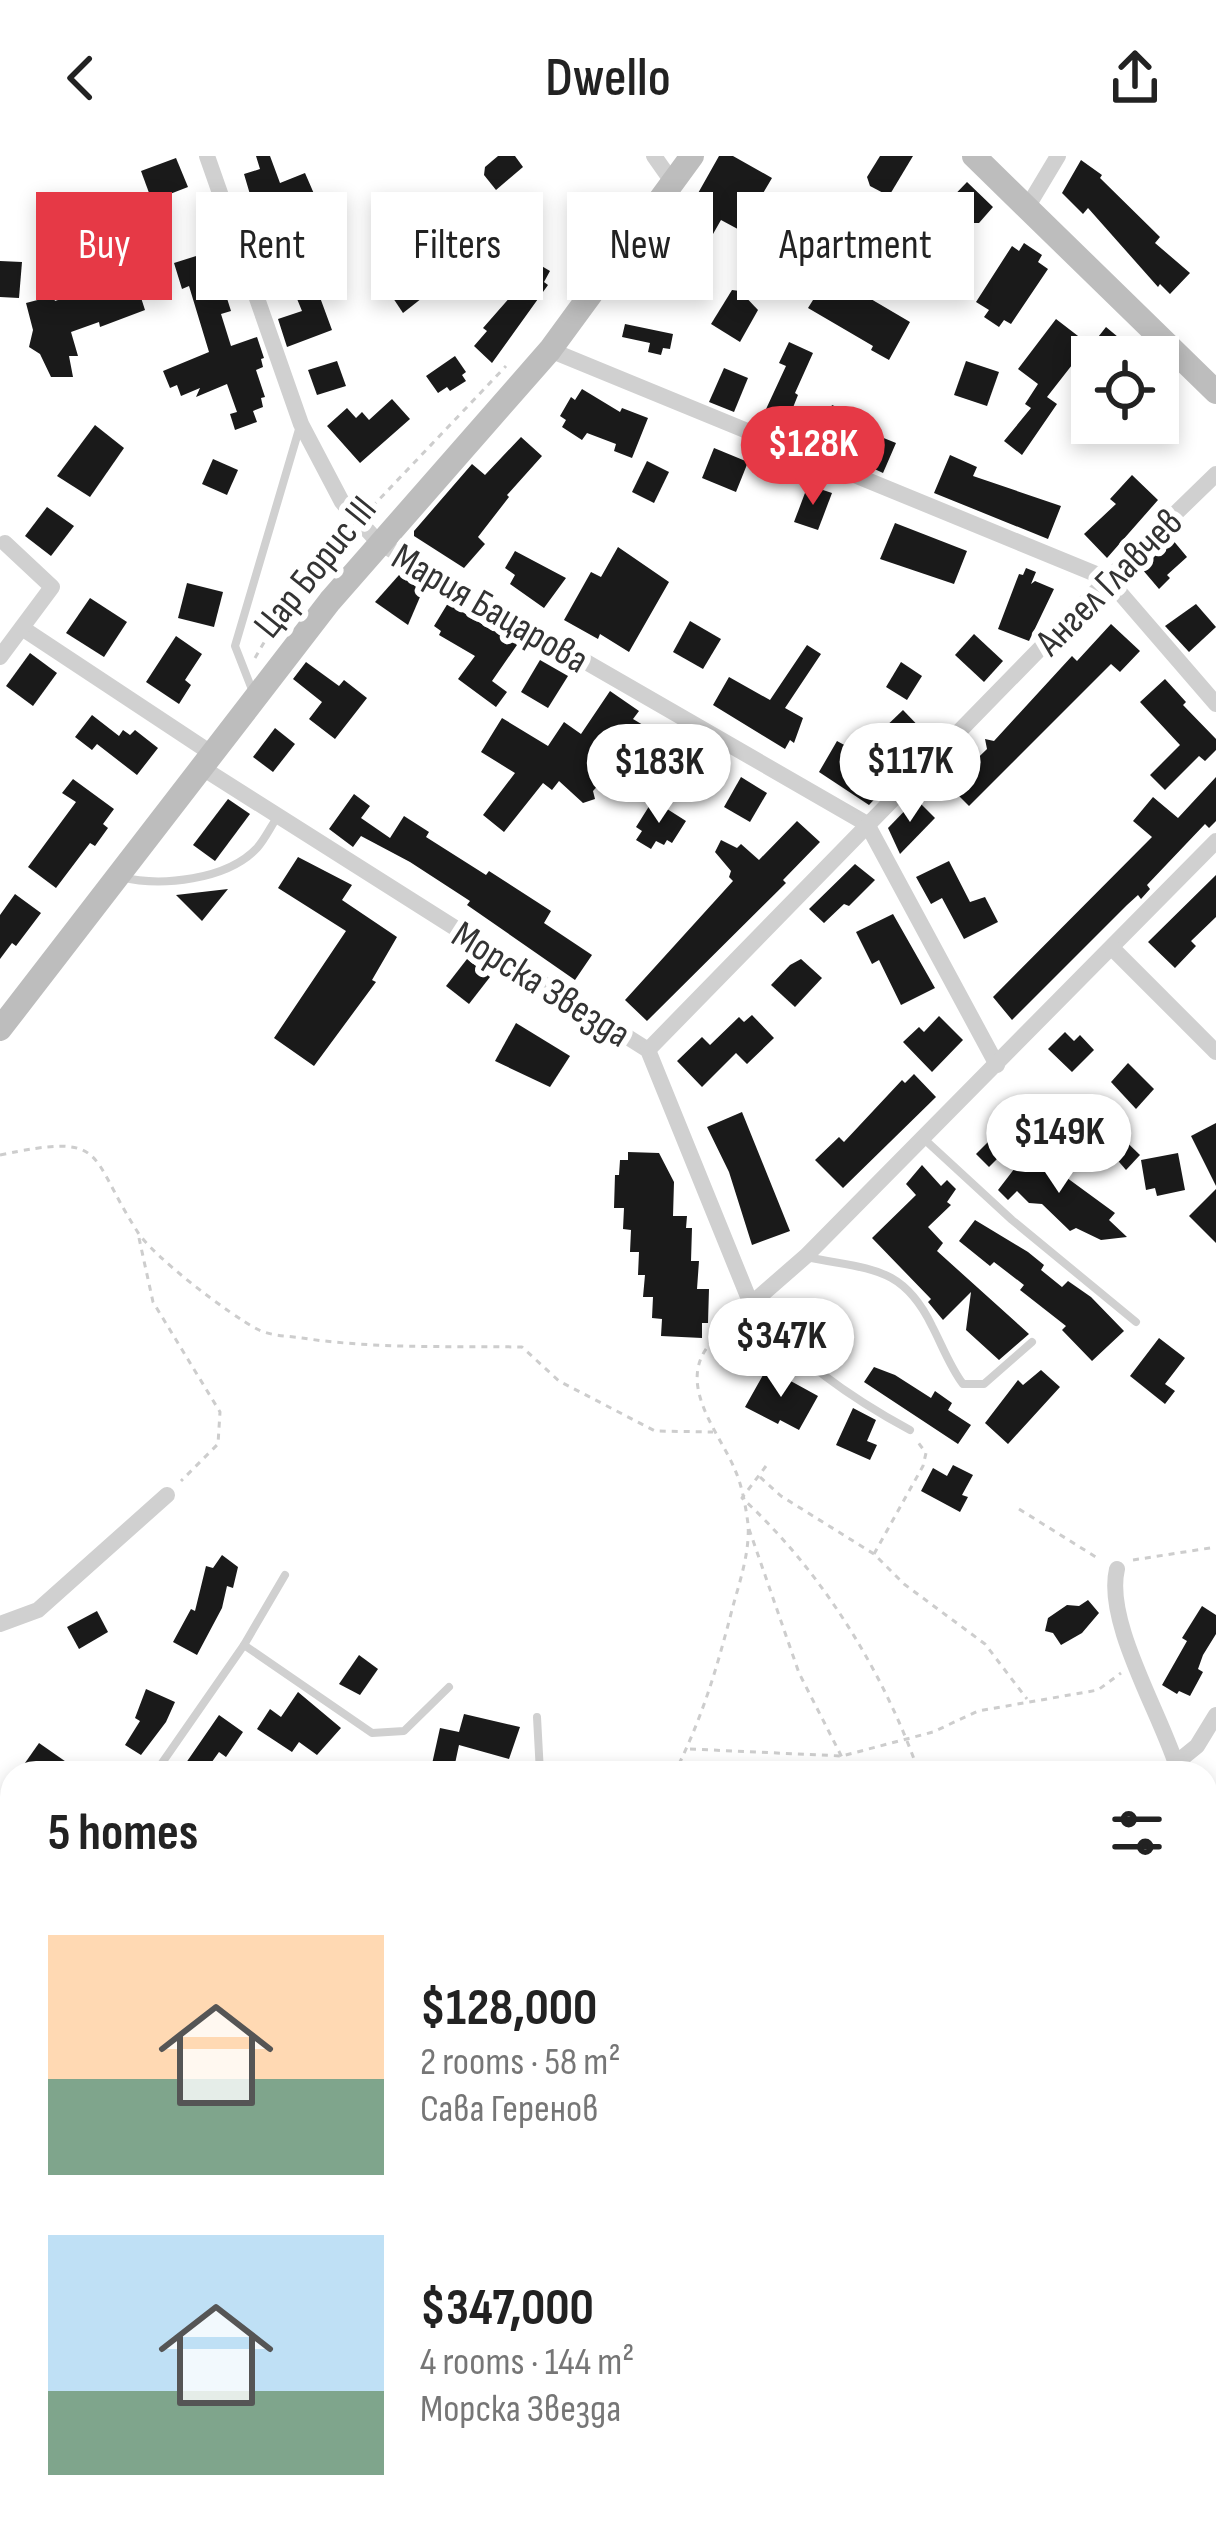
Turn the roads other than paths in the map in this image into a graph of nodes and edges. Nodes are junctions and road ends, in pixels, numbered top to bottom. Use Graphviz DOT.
graph roads {
  1 [pos="207,156"];
  2 [pos="655,156"];
  3 [pos="692,156"];
  4 [pos="974,156"];
  5 [pos="1058,156"];
  6 [pos="673,183"];
  7 [pos="1028,206"];
  8 [pos="550,350"];
  9 [pos="1216,392"];
  10 [pos="301,424"];
  11 [pos="1216,474"];
  12 [pos="378,542"];
  13 [pos="5,543"];
  14 [pos="1108,579"];
  15 [pos="27,622"];
  16 [pos="0,657"];
  17 [pos="256,697"];
  18 [pos="1216,704"];
  19 [pos="209,762"];
  20 [pos="278,816"];
  21 [pos="867,824"];
  22 [pos="1216,842"];
  23 [pos="120,877"];
  24 [pos="1113,950"];
  25 [pos="0,1029"];
  26 [pos="648,1049"];
  27 [pos="1216,1052"];
  28 [pos="997,1065"];
  29 [pos="923,1138"];
  30 [pos="806,1256"];
  31 [pos="751,1304"];
  32 [pos="1136,1322"];
  33 [pos="1032,1342"];
  34 [pos="910,1430"];
  35 [pos="167,1495"];
  36 [pos="1117,1569"];
  37 [pos="285,1575"];
  38 [pos="0,1624"];
  39 [pos="244,1645"];
  40 [pos="449,1687"];
  41 [pos="1216,1715"];
  42 [pos="537,1717"];
  43 [pos="163,1761"];
  44 [pos="539,1761"];
  45 [pos="1174,1761"];
  46 [pos="1183,1761"];
  1 -- 10 [label="street, Мария Бацарова"];
  2 -- 6 [label="street"];
  3 -- 6 [label="street, Цар Борис III"];
  4 -- 7 [label="street"];
  5 -- 7 [label="street"];
  6 -- 8 [label="street, Цар Борис III"];
  7 -- 9 [label="street"];
  8 -- 12 [label="street, Цар Борис III"];
  8 -- 14 [label="street"];
  10 -- 12 [label="street, Мария Бацарова"];
  10 -- 17 [label="lane"];
  11 -- 14 [label="street, Ангел Главчев"];
  12 -- 17 [label="street, Цар Борис III"];
  12 -- 21 [label="street, Мария Бацарова"];
  13 -- 15 [label="street"];
  14 -- 18 [label="street"];
  14 -- 21 [label="street, Ангел Главчев"];
  15 -- 16 [label="street"];
  15 -- 19 [label="street, Морска Звезда"];
  17 -- 19 [label="street, Цар Борис III"];
  19 -- 20 [label="street, Морска Звезда"];
  19 -- 23 [label="street, Цар Борис III"];
  20 -- 23 [label="lane"];
  20 -- 26 [label="street, Морска Звезда"];
  21 -- 26 [label="street, Ангел Главчев"];
  21 -- 28 [label="street"];
  22 -- 24 [label="street"];
  23 -- 25 [label="street, Цар Борис III"];
  24 -- 27 [label="street"];
  24 -- 28 [label="street"];
  26 -- 31 [label="street, Морска Звезда"];
  28 -- 29 [label="street"];
  29 -- 30 [label="street"];
  29 -- 32 [label="lane"];
  30 -- 31 [label="street"];
  30 -- 33 [label="lane"];
  31 -- 34 [label="lane"];
  35 -- 38 [label="street"];
  36 -- 45 [label="street"];
  37 -- 39 [label="lane"];
  39 -- 40 [label="lane"];
  39 -- 43 [label="lane"];
  41 -- 46 [label="street"];
  42 -- 44 [label="lane"];
}
